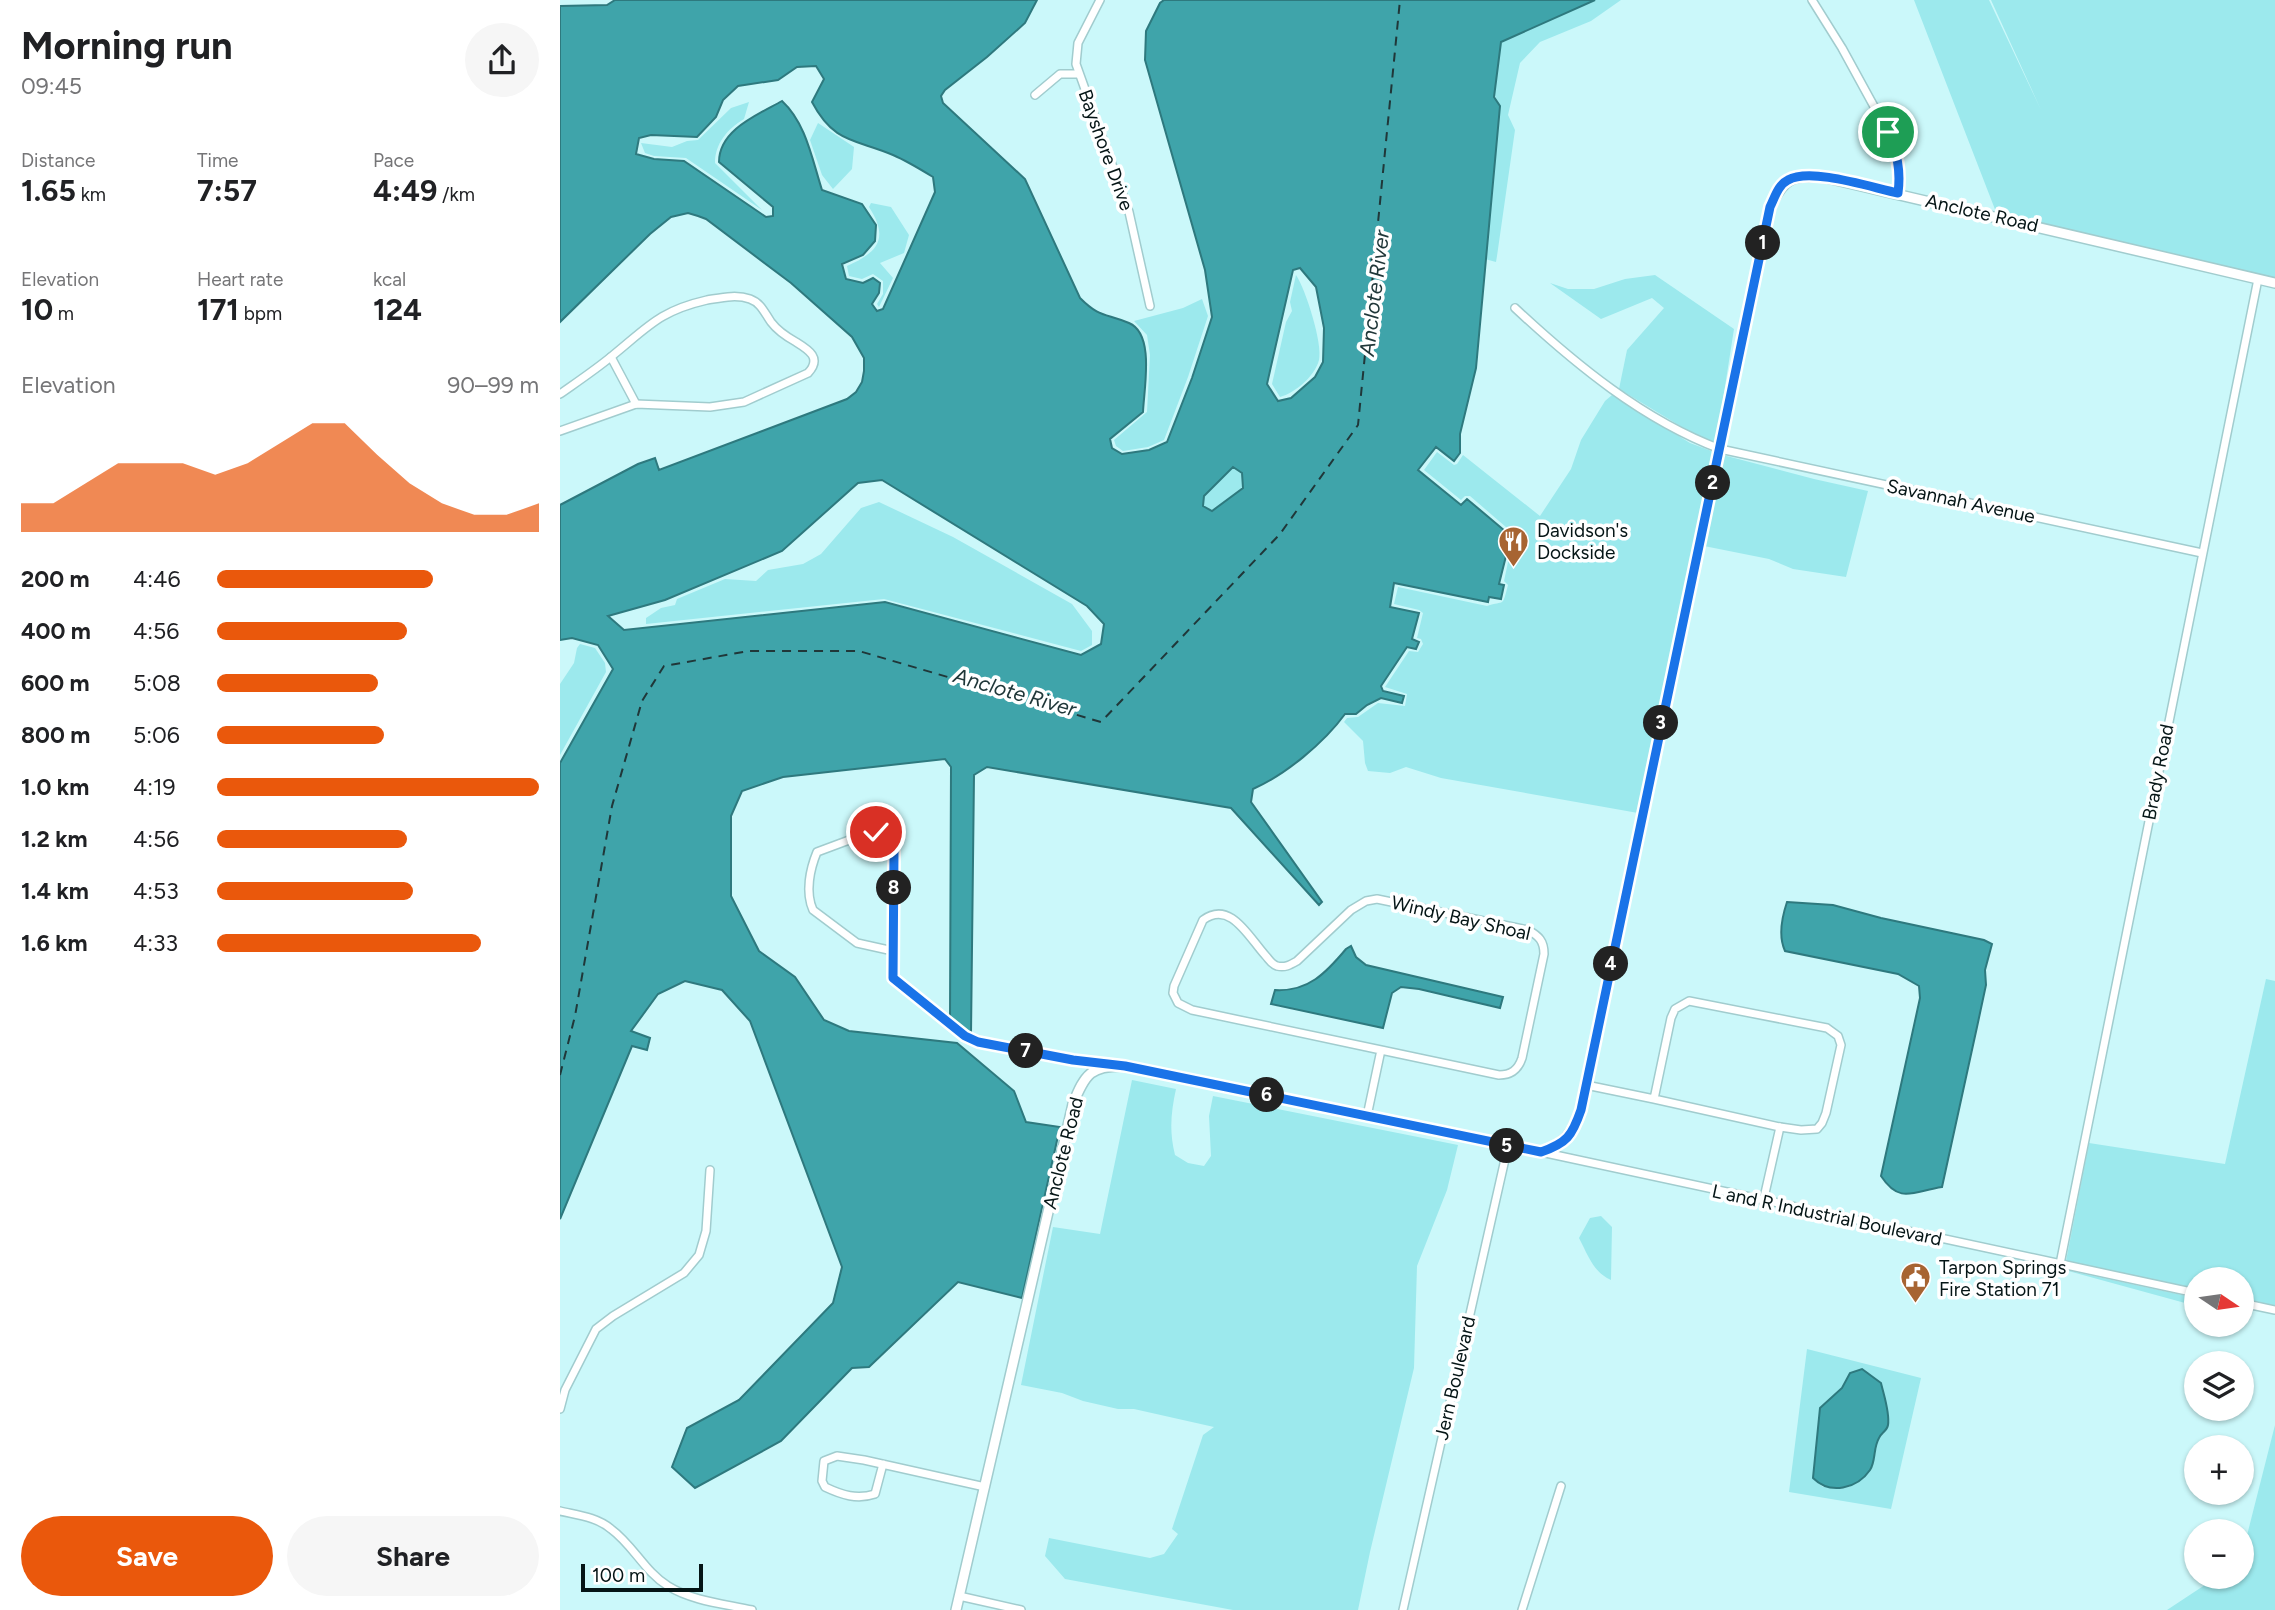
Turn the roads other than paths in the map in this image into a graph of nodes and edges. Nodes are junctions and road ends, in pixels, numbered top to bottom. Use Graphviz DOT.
graph roads {
  1 [pos="1100,0"];
  2 [pos="1812,0"];
  3 [pos="1079,74"];
  4 [pos="1035,95"];
  5 [pos="1898,193"];
  6 [pos="2258,279"];
  7 [pos="2275,283"];
  8 [pos="1150,306"];
  9 [pos="1515,307"];
  10 [pos="611,357"];
  11 [pos="560,394"];
  12 [pos="636,404"];
  13 [pos="560,431"];
  14 [pos="1720,449"];
  15 [pos="2202,553"];
  16 [pos="893,951"];
  17 [pos="1381,1050"];
  18 [pos="1108,1065"];
  19 [pos="1586,1085"];
  20 [pos="1654,1099"];
  21 [pos="1367,1116"];
  22 [pos="1780,1127"];
  23 [pos="1508,1146"];
  24 [pos="1541,1152"];
  25 [pos="709,1170"];
  26 [pos="1763,1202"];
  27 [pos="2060,1264"];
  28 [pos="2184,1290"];
  29 [pos="2254,1306"];
  30 [pos="2275,1310"];
  31 [pos="560,1409"];
  32 [pos="883,1464"];
  33 [pos="1561,1486"];
  34 [pos="985,1487"];
  35 [pos="560,1511"];
  36 [pos="959,1597"];
  37 [pos="752,1610"];
  38 [pos="956,1610"];
  39 [pos="1021,1610"];
  40 [pos="1403,1610"];
  41 [pos="1522,1610"];
  1 -- 3 [label="street, Bayshore Drive"];
  2 -- 5 [label="street"];
  3 -- 4 [label="street"];
  3 -- 8 [label="street, Bayshore Drive"];
  5 -- 6 [label="street, Anclote Road"];
  5 -- 14 [label="street, Anclote Road"];
  6 -- 7 [label="street, Anclote Road"];
  6 -- 15 [label="street, Brady Road"];
  9 -- 14 [label="street, Savannah Avenue"];
  10 -- 11 [label="street"];
  10 -- 12 [label="street"];
  10 -- 12 [label="street"];
  12 -- 13 [label="street"];
  14 -- 15 [label="street, Savannah Avenue"];
  14 -- 19 [label="street, Anclote Road"];
  15 -- 27 [label="street, Brady Road"];
  16 -- 16 [label="street"];
  16 -- 18 [label="street"];
  17 -- 17 [label="street, Windy Bay Shoal"];
  17 -- 21 [label="street"];
  18 -- 21 [label="street"];
  18 -- 34 [label="street, Anclote Road"];
  19 -- 20 [label="street"];
  19 -- 24 [label="street, Anclote Road"];
  20 -- 22 [label="street"];
  20 -- 22 [label="street"];
  21 -- 23 [label="street"];
  22 -- 26 [label="street"];
  23 -- 24 [label="street"];
  23 -- 40 [label="street, Jern Boulevard"];
  24 -- 26 [label="street, L and R Industrial Boulevard"];
  25 -- 31 [label="street"];
  26 -- 27 [label="street, L and R Industrial Boulevard"];
  27 -- 28 [label="street, L and R Industrial Boulevard"];
  29 -- 30 [label="street"];
  32 -- 32 [label="street"];
  32 -- 34 [label="street"];
  33 -- 41 [label="street"];
  34 -- 36 [label="street, Anclote Road"];
  35 -- 37 [label="street"];
  36 -- 38 [label="street, Anclote Road"];
  36 -- 39 [label="street"];
}
